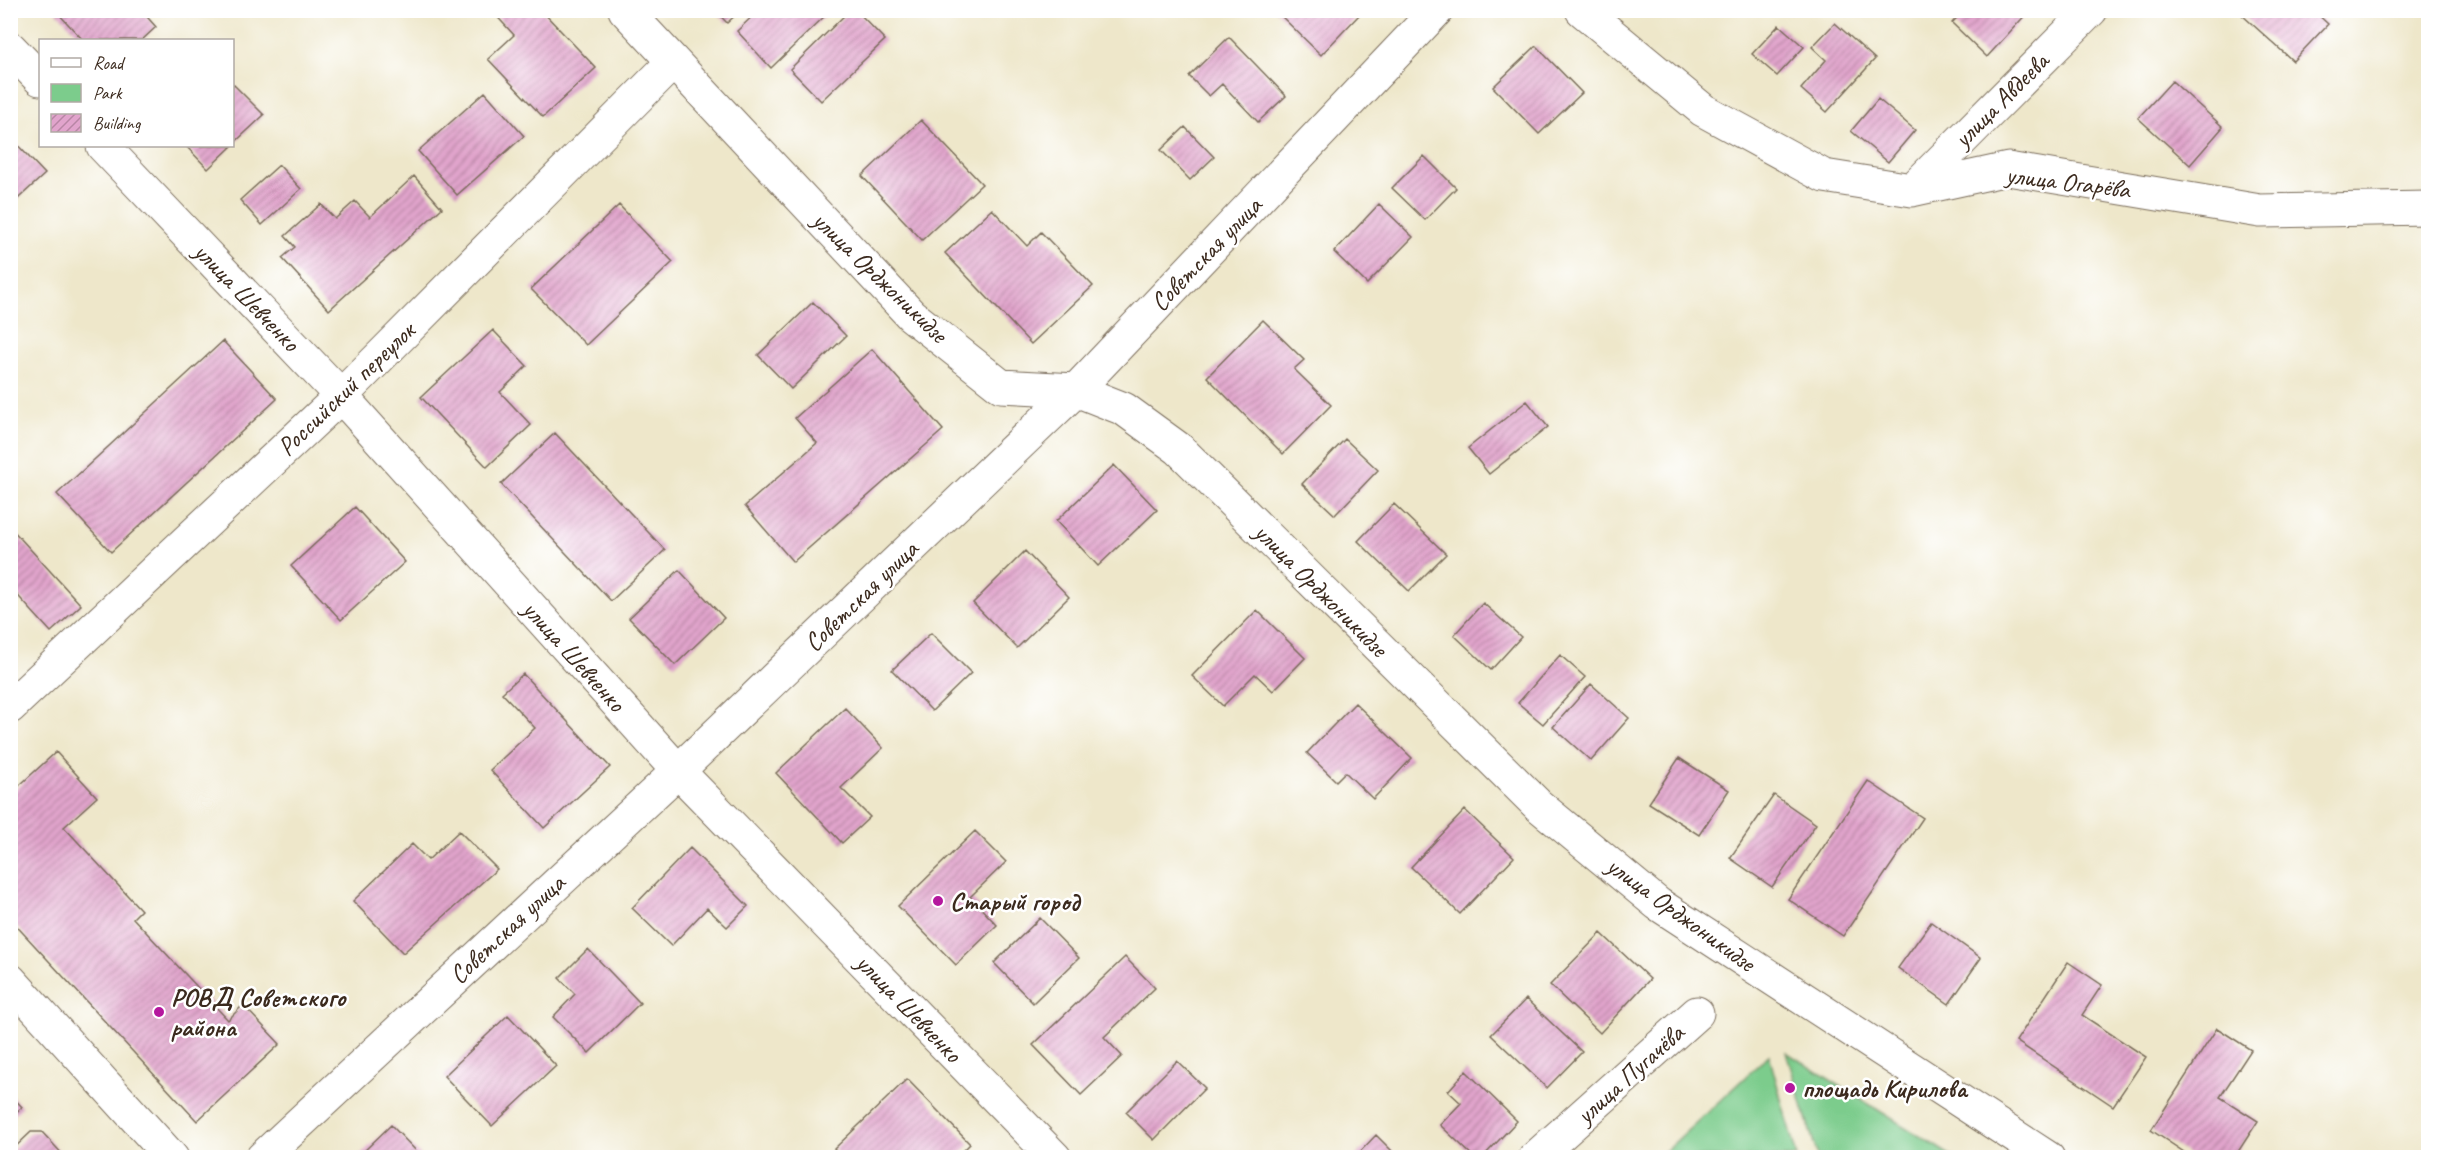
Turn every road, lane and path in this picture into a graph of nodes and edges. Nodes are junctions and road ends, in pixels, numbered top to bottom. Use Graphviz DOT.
graph roads {
  1 [pos="625,10"];
  2 [pos="1437,10"];
  3 [pos="1582,10"];
  4 [pos="2091,10"];
  5 [pos="10,48"];
  6 [pos="672,63"];
  7 [pos="39,78"];
  8 [pos="104,147"];
  9 [pos="1912,190"];
  10 [pos="2428,208"];
  11 [pos="1076,390"];
  12 [pos="341,396"];
  13 [pos="10,707"];
  14 [pos="678,771"];
  15 [pos="10,980"];
  16 [pos="1697,1013"];
  17 [pos="1048,1155"];
  18 [pos="172,1158"];
  19 [pos="262,1158"];
  20 [pos="1535,1158"];
  21 [pos="2048,1158"];
  1 -- 6 [label="street, улица Орджоникидзе"];
  2 -- 11 [label="street, Советская улица"];
  3 -- 9 [label="street, улица Огарёва"];
  4 -- 9 [label="street, улица Авдеева"];
  5 -- 7 [label="street"];
  6 -- 11 [label="street, улица Орджоникидзе"];
  6 -- 12 [label="street, Российский переулок"];
  8 -- 12 [label="street, улица Шевченко"];
  9 -- 10 [label="street, улица Огарёва"];
  11 -- 14 [label="street, Советская улица"];
  11 -- 21 [label="street, улица Орджоникидзе"];
  12 -- 13 [label="street, Российский переулок"];
  12 -- 14 [label="street, улица Шевченко"];
  14 -- 17 [label="street, улица Шевченко"];
  14 -- 19 [label="street, Советская улица"];
  15 -- 18 [label="street"];
  16 -- 20 [label="street, улица Пугачёва"];
}
